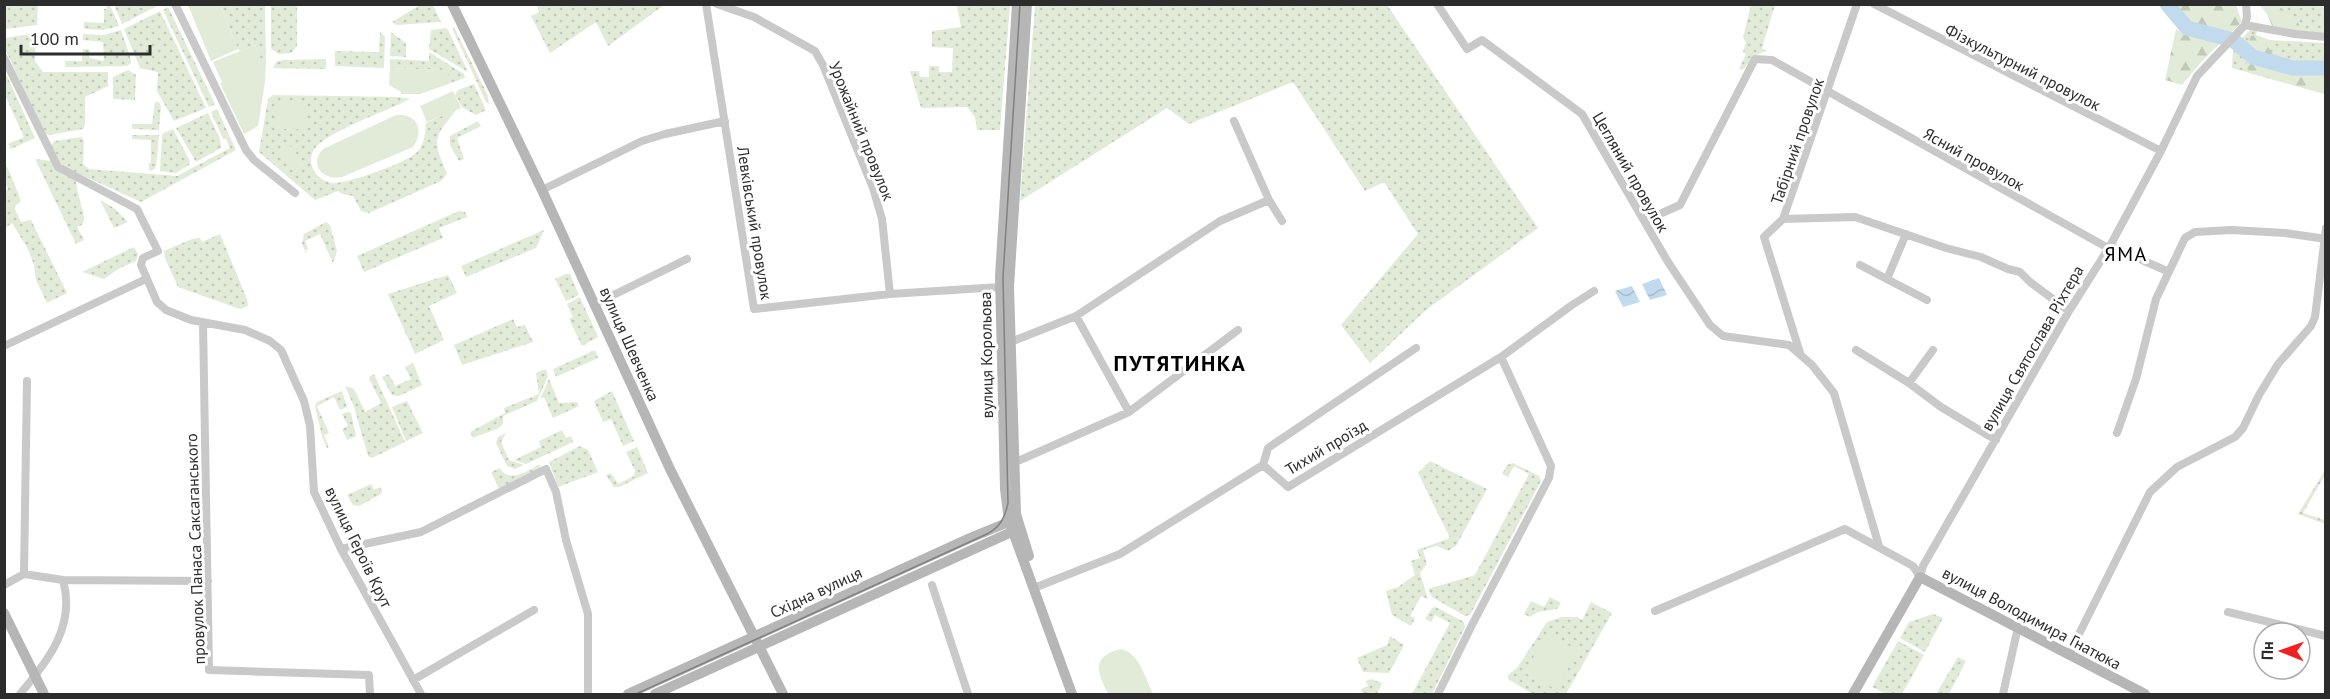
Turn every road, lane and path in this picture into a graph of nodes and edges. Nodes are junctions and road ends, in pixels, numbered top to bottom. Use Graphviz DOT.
graph roads {
  1 [pos="175,4"];
  2 [pos="452,4"];
  3 [pos="706,4"];
  4 [pos="717,4"];
  5 [pos="1017,4"];
  6 [pos="1027,4"];
  7 [pos="1437,4"];
  8 [pos="1857,4"];
  9 [pos="1874,4"];
  10 [pos="2246,4"];
  11 [pos="2245,25"];
  12 [pos="2325,37"];
  13 [pos="4,58"];
  14 [pos="1828,93"];
  15 [pos="725,121"];
  16 [pos="1234,121"];
  17 [pos="2161,151"];
  18 [pos="542,190"];
  19 [pos="295,193"];
  20 [pos="1269,200"];
  21 [pos="1784,219"];
  22 [pos="1282,221"];
  23 [pos="1644,221"];
  24 [pos="2325,228"];
  25 [pos="1906,234"];
  26 [pos="2324,238"];
  27 [pos="2109,247"];
  28 [pos="687,259"];
  29 [pos="1860,265"];
  30 [pos="2167,271"];
  31 [pos="146,279"];
  32 [pos="1887,279"];
  33 [pos="1000,286"];
  34 [pos="1594,291"];
  35 [pos="890,294"];
  36 [pos="1927,300"];
  37 [pos="595,304"];
  38 [pos="2069,311"];
  39 [pos="1076,316"];
  40 [pos="203,323"];
  41 [pos="1238,330"];
  42 [pos="1005,343"];
  43 [pos="4,346"];
  44 [pos="1416,348"];
  45 [pos="1856,350"];
  46 [pos="1933,350"];
  47 [pos="1800,354"];
  48 [pos="1501,357"];
  49 [pos="27,381"];
  50 [pos="1909,383"];
  51 [pos="1129,412"];
  52 [pos="2117,433"];
  53 [pos="1996,440"];
  54 [pos="1009,465"];
  55 [pos="1263,465"];
  56 [pos="1015,525"];
  57 [pos="1879,546"];
  58 [pos="341,549"];
  59 [pos="24,574"];
  60 [pos="1920,577"];
  61 [pos="63,580"];
  62 [pos="208,581"];
  63 [pos="4,585"];
  64 [pos="932,585"];
  65 [pos="1039,586"];
  66 [pos="534,610"];
  67 [pos="1655,611"];
  68 [pos="2228,612"];
  69 [pos="4,614"];
  70 [pos="2018,627"];
  71 [pos="2325,636"];
  72 [pos="757,642"];
  73 [pos="2069,654"];
  74 [pos="35,676"];
  75 [pos="413,680"];
  76 [pos="634,693"];
  77 [pos="20,694"];
  78 [pos="44,694"];
  79 [pos="370,694"];
  80 [pos="421,694"];
  81 [pos="588,694"];
  82 [pos="655,694"];
  83 [pos="783,694"];
  84 [pos="968,694"];
  85 [pos="1072,694"];
  86 [pos="1079,694"];
  87 [pos="1438,694"];
  88 [pos="1853,694"];
  89 [pos="2003,694"];
  90 [pos="2145,694"];
  1 -- 19 [label="street"];
  2 -- 18 [label="main road, вулиця Шевченка"];
  3 -- 15 [label="street, Левківський провулок"];
  4 -- 35 [label="street, Урожайний провулок"];
  5 -- 33 [label="main road, вулиця Корольова"];
  6 -- 42 [label="main road, вулиця Корольова"];
  7 -- 23 [label="street, Цегляний провулок"];
  8 -- 14 [label="street, Табірний провулок"];
  9 -- 17 [label="street, Фізкультурний провулок"];
  10 -- 11 [label="street"];
  11 -- 12 [label="street"];
  11 -- 17 [label="street, вулиця Святослава Ріхтера"];
  13 -- 31 [label="street"];
  14 -- 21 [label="street, Табірний провулок"];
  14 -- 23 [label="street, Ясний провулок"];
  14 -- 27 [label="street, Ясний провулок"];
  15 -- 18 [label="street"];
  15 -- 35 [label="street, Левківський провулок"];
  16 -- 20 [label="street"];
  17 -- 27 [label="street, вулиця Святослава Ріхтера"];
  18 -- 37 [label="main road, вулиця Шевченка"];
  20 -- 22 [label="street"];
  20 -- 39 [label="street"];
  21 -- 25 [label="street"];
  21 -- 47 [label="street, Табірний провулок"];
  23 -- 47 [label="street, Цегляний провулок"];
  24 -- 26 [label="street"];
  25 -- 32 [label="street"];
  25 -- 38 [label="street"];
  26 -- 30 [label="street"];
  26 -- 73 [label="street"];
  27 -- 30 [label="street, Ясний провулок"];
  27 -- 38 [label="street, вулиця Святослава Ріхтера"];
  28 -- 37 [label="street"];
  29 -- 32 [label="street"];
  30 -- 52 [label="street"];
  31 -- 40 [label="street, вулиця Героїв Крут"];
  31 -- 43 [label="street"];
  32 -- 36 [label="street"];
  33 -- 35 [label="street, Левківський провулок"];
  33 -- 42 [label="main road, вулиця Корольова"];
  34 -- 48 [label="street, Тихий проїзд"];
  37 -- 72 [label="main road, вулиця Шевченка"];
  38 -- 53 [label="street, вулиця Святослава Ріхтера"];
  39 -- 42 [label="street"];
  39 -- 51 [label="street"];
  40 -- 58 [label="street, вулиця Героїв Крут"];
  40 -- 62 [label="street, провулок Панаса Саксаганського"];
  41 -- 51 [label="street"];
  42 -- 54 [label="main road, вулиця Корольова"];
  44 -- 55 [label="street"];
  45 -- 50 [label="street"];
  46 -- 50 [label="street"];
  47 -- 57 [label="street, Табірний провулок"];
  48 -- 55 [label="street, Тихий проїзд"];
  48 -- 87 [label="street"];
  49 -- 59 [label="street"];
  50 -- 53 [label="street"];
  51 -- 54 [label="street"];
  53 -- 60 [label="street, вулиця Святослава Ріхтера"];
  54 -- 56 [label="main road, вулиця Корольова"];
  55 -- 65 [label="street, Тихий проїзд"];
  56 -- 65 [label="main road, вулиця Корольова"];
  56 -- 72 [label="main road, Східна вулиця"];
  56 -- 85 [label="main road, вулиця Корольова"];
  57 -- 60 [label="street, вулиця Володимира Гнатюка"];
  57 -- 67 [label="street, вулиця Володимира Гнатюка"];
  58 -- 75 [label="street, вулиця Героїв Крут"];
  58 -- 81 [label="street"];
  59 -- 61 [label="street"];
  59 -- 63 [label="street"];
  60 -- 70 [label="main road, вулиця Володимира Гнатюка"];
  60 -- 88 [label="main road, вулиця Святослава Ріхтера"];
  61 -- 62 [label="street"];
  61 -- 74 [label="street"];
  62 -- 79 [label="street, провулок Панаса Саксаганського"];
  64 -- 84 [label="street"];
  65 -- 86 [label="main road, вулиця Корольова"];
  66 -- 75 [label="street"];
  68 -- 71 [label="street"];
  69 -- 74 [label="main road"];
  70 -- 73 [label="main road, вулиця Володимира Гнатюка"];
  70 -- 89 [label="street"];
  72 -- 76 [label="main road, Східна вулиця"];
  72 -- 82 [label="main road, Східна вулиця"];
  72 -- 83 [label="main road, вулиця Шевченка"];
  73 -- 90 [label="main road, вулиця Володимира Гнатюка"];
  74 -- 77 [label="street"];
  74 -- 78 [label="main road"];
  75 -- 80 [label="street, вулиця Героїв Крут"];
}
